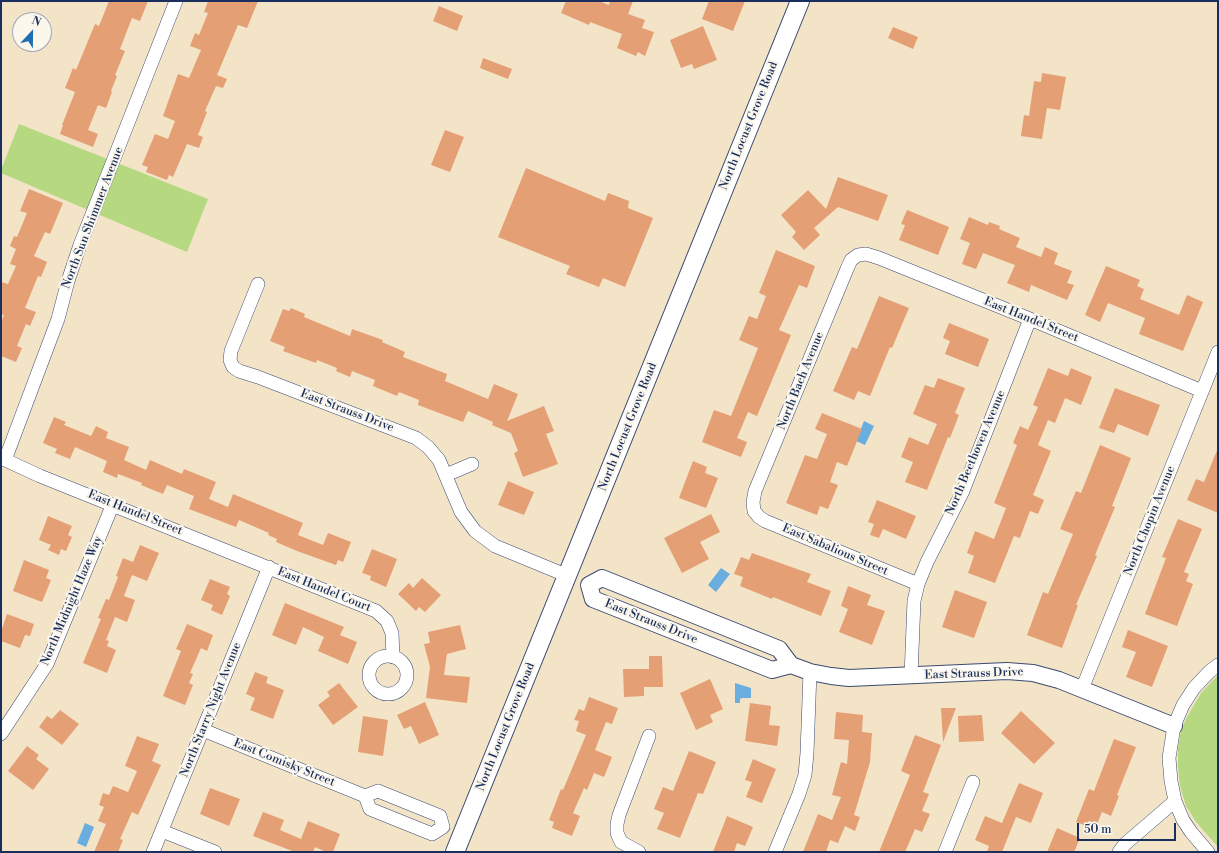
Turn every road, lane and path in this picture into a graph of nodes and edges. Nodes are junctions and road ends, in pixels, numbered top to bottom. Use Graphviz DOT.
graph roads {
  1 [pos="176,1"];
  2 [pos="800,1"];
  3 [pos="858,255"];
  4 [pos="258,284"];
  5 [pos="1030,319"];
  6 [pos="1218,352"];
  7 [pos="1202,391"];
  8 [pos="3,459"];
  9 [pos="472,464"];
  10 [pos="446,475"];
  11 [pos="113,504"];
  12 [pos="754,511"];
  13 [pos="269,568"];
  14 [pos="568,576"];
  15 [pos="918,584"];
  16 [pos="589,585"];
  17 [pos="393,657"];
  18 [pos="791,665"];
  19 [pos="1218,665"];
  20 [pos="810,672"];
  21 [pos="911,676"];
  22 [pos="1082,689"];
  23 [pos="1174,726"];
  24 [pos="203,730"];
  25 [pos="1,734"];
  26 [pos="649,736"];
  27 [pos="973,782"];
  28 [pos="365,796"];
  29 [pos="1175,801"];
  30 [pos="443,828"];
  31 [pos="162,831"];
  32 [pos="462,835"];
  33 [pos="153,852"];
  34 [pos="215,852"];
  35 [pos="455,852"];
  36 [pos="639,852"];
  37 [pos="775,852"];
  38 [pos="945,852"];
  39 [pos="1119,852"];
  40 [pos="1208,852"];
  1 -- 8 [label="street, North Sun Shimmer Avenue"];
  2 -- 14 [label="main road, North Locust Grove Road"];
  3 -- 5 [label="street, East Handel Street"];
  3 -- 12 [label="street, North Bach Avenue"];
  4 -- 10 [label="street, East Strauss Drive"];
  5 -- 7 [label="street, East Handel Street"];
  5 -- 15 [label="street, North Beethoven Avenue"];
  6 -- 7 [label="street, North Chopin Avenue"];
  7 -- 22 [label="street, North Chopin Avenue"];
  8 -- 11 [label="street, East Handel Street"];
  9 -- 10 [label="street"];
  10 -- 14 [label="street, East Strauss Drive"];
  11 -- 13 [label="street, East Handel Street"];
  11 -- 25 [label="street, North Midnight Haze Way"];
  12 -- 15 [label="street, East Sabalious Street"];
  13 -- 17 [label="street, East Handel Court"];
  13 -- 24 [label="street, North Starry Night Avenue"];
  14 -- 16 [label="street, East Strauss Drive"];
  14 -- 32 [label="main road, North Locust Grove Road"];
  15 -- 21 [label="street, North Beethoven Avenue"];
  16 -- 18 [label="street, East Strauss Drive"];
  16 -- 18 [label="street, East Strauss Drive"];
  18 -- 20 [label="street, East Strauss Drive"];
  19 -- 23 [label="street"];
  20 -- 21 [label="street, East Strauss Drive"];
  20 -- 37 [label="street"];
  21 -- 22 [label="street, East Strauss Drive"];
  22 -- 23 [label="street, East Strauss Drive"];
  23 -- 29 [label="street"];
  24 -- 28 [label="street, East Comisky Street"];
  24 -- 31 [label="street, North Starry Night Avenue"];
  26 -- 36 [label="street"];
  27 -- 38 [label="street"];
  28 -- 30 [label="street"];
  28 -- 30 [label="street"];
  29 -- 39 [label="street"];
  29 -- 40 [label="street"];
  30 -- 32 [label="street"];
  31 -- 33 [label="street, North Starry Night Avenue"];
  31 -- 34 [label="street"];
  32 -- 35 [label="main road, North Locust Grove Road"];
}
